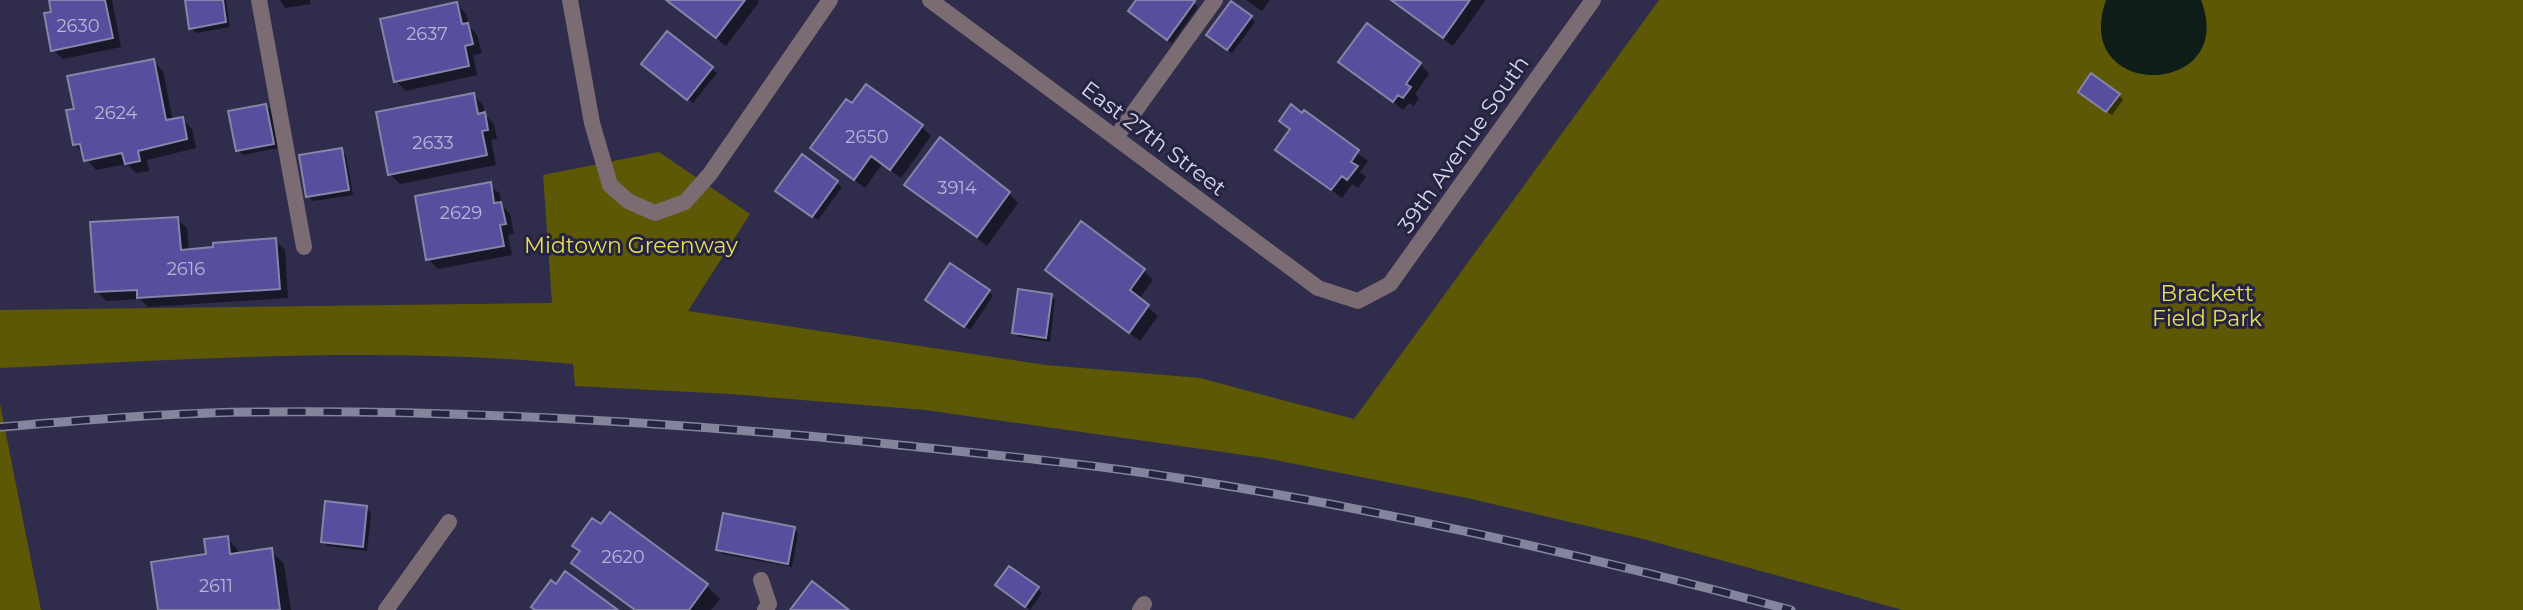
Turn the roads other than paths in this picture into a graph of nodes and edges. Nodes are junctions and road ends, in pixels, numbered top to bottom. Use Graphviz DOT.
graph roads {
  1 [pos="259,0"];
  2 [pos="570,0"];
  3 [pos="830,0"];
  4 [pos="930,0"];
  5 [pos="1215,0"];
  6 [pos="1593,0"];
  7 [pos="1116,137"];
  8 [pos="304,247"];
  9 [pos="1358,301"];
  10 [pos="449,522"];
  11 [pos="761,580"];
  12 [pos="386,610"];
  13 [pos="765,610"];
  1 -- 8 [label="street"];
  2 -- 3 [label="street"];
  4 -- 7 [label="street, East 27th Street"];
  5 -- 7 [label="street"];
  6 -- 9 [label="street, 39th Avenue South"];
  7 -- 9 [label="street, East 27th Street"];
  10 -- 12 [label="street"];
  11 -- 13 [label="street"];
}
